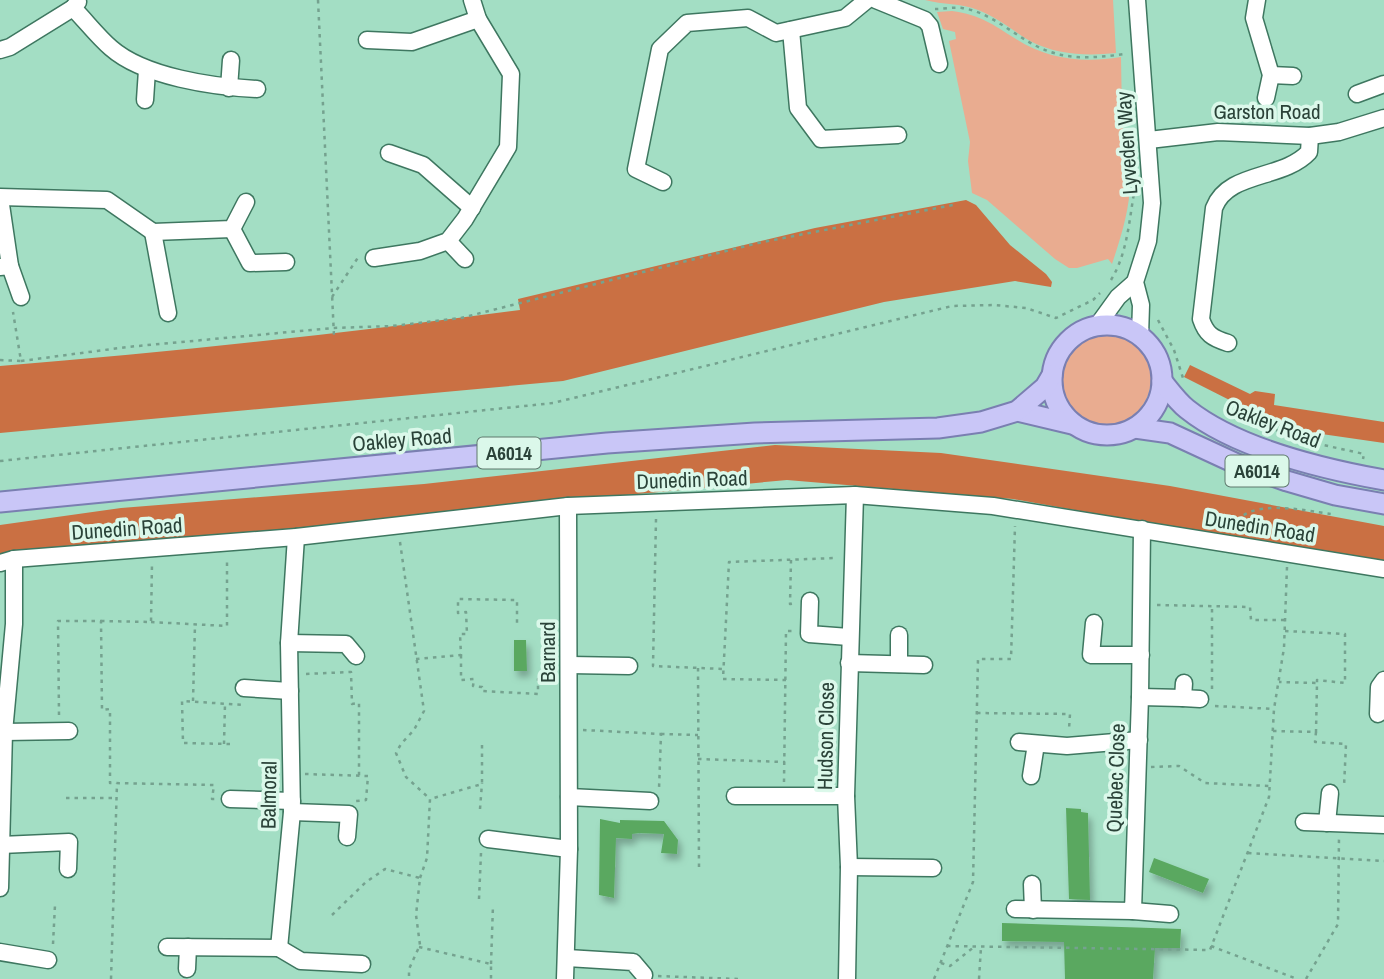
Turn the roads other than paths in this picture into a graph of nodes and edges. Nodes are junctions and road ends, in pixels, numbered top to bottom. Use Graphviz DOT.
graph roads {
  1 [pos="472,0"];
  2 [pos="867,0"];
  3 [pos="876,0"];
  4 [pos="1137,0"];
  5 [pos="1257,0"];
  6 [pos="76,4"];
  7 [pos="478,19"];
  8 [pos="790,30"];
  9 [pos="367,40"];
  10 [pos="0,50"];
  11 [pos="231,60"];
  12 [pos="939,64"];
  13 [pos="147,70"];
  14 [pos="1271,75"];
  15 [pos="1293,76"];
  16 [pos="1384,84"];
  17 [pos="229,88"];
  18 [pos="257,89"];
  19 [pos="1357,94"];
  20 [pos="1266,98"];
  21 [pos="145,100"];
  22 [pos="1384,118"];
  23 [pos="898,135"];
  24 [pos="1310,136"];
  25 [pos="1149,140"];
  26 [pos="389,153"];
  27 [pos="663,182"];
  28 [pos="0,197"];
  29 [pos="246,202"];
  30 [pos="472,208"];
  31 [pos="232,229"];
  32 [pos="153,232"];
  33 [pos="448,241"];
  34 [pos="374,258"];
  35 [pos="465,259"];
  36 [pos="286,262"];
  37 [pos="5,266"];
  38 [pos="1135,282"];
  39 [pos="21,297"];
  40 [pos="168,313"];
  41 [pos="1097,326"];
  42 [pos="1140,336"];
  43 [pos="1228,343"];
  44 [pos="1052,375"];
  45 [pos="1162,381"];
  46 [pos="1017,411"];
  47 [pos="1072,424"];
  48 [pos="1135,428"];
  49 [pos="1384,480"];
  50 [pos="855,495"];
  51 [pos="0,502"];
  52 [pos="1384,504"];
  53 [pos="568,506"];
  54 [pos="1142,529"];
  55 [pos="296,537"];
  56 [pos="7,561"];
  57 [pos="1384,569"];
  58 [pos="810,602"];
  59 [pos="1094,622"];
  60 [pos="899,635"];
  61 [pos="849,637"];
  62 [pos="289,643"];
  63 [pos="1140,655"];
  64 [pos="356,656"];
  65 [pos="849,663"];
  66 [pos="899,664"];
  67 [pos="570,665"];
  68 [pos="924,665"];
  69 [pos="629,666"];
  70 [pos="1384,680"];
  71 [pos="244,688"];
  72 [pos="290,691"];
  73 [pos="1140,697"];
  74 [pos="1200,699"];
  75 [pos="1378,714"];
  76 [pos="64,731"];
  77 [pos="4,732"];
  78 [pos="1139,740"];
  79 [pos="1019,742"];
  80 [pos="1036,744"];
  81 [pos="1,776"];
  82 [pos="1031,776"];
  83 [pos="1335,791"];
  84 [pos="735,796"];
  85 [pos="846,796"];
  86 [pos="569,797"];
  87 [pos="230,799"];
  88 [pos="650,801"];
  89 [pos="292,806"];
  90 [pos="1304,822"];
  91 [pos="1333,823"];
  92 [pos="1384,825"];
  93 [pos="348,836"];
  94 [pos="488,839"];
  95 [pos="1,845"];
  96 [pos="569,849"];
  97 [pos="849,867"];
  98 [pos="933,868"];
  99 [pos="68,869"];
  100 [pos="1032,884"];
  101 [pos="0,888"];
  102 [pos="1015,909"];
  103 [pos="1033,910"];
  104 [pos="1133,911"];
  105 [pos="1170,914"];
  106 [pos="167,947"];
  107 [pos="188,947"];
  108 [pos="279,948"];
  109 [pos="0,952"];
  110 [pos="51,953"];
  111 [pos="567,958"];
  112 [pos="362,964"];
  113 [pos="187,969"];
  114 [pos="644,975"];
  115 [pos="565,979"];
  116 [pos="847,979"];
  1 -- 7 [label="street"];
  2 -- 8 [label="street"];
  3 -- 12 [label="street"];
  4 -- 25 [label="street, Lyveden Way"];
  5 -- 14 [label="street"];
  6 -- 10 [label="street"];
  6 -- 13 [label="street"];
  7 -- 9 [label="street"];
  7 -- 30 [label="street"];
  8 -- 23 [label="street"];
  8 -- 27 [label="street"];
  11 -- 17 [label="street"];
  13 -- 17 [label="street"];
  13 -- 21 [label="street"];
  14 -- 15 [label="street"];
  14 -- 20 [label="street"];
  16 -- 19 [label="street"];
  17 -- 18 [label="street"];
  22 -- 24 [label="street, Garston Road"];
  24 -- 25 [label="street, Garston Road"];
  24 -- 43 [label="street"];
  25 -- 38 [label="street, Lyveden Way"];
  26 -- 30 [label="street"];
  28 -- 32 [label="street"];
  28 -- 37 [label="street"];
  29 -- 31 [label="street"];
  30 -- 33 [label="street"];
  31 -- 32 [label="street"];
  31 -- 36 [label="street"];
  32 -- 40 [label="street"];
  33 -- 34 [label="street"];
  33 -- 35 [label="street"];
  37 -- 39 [label="street"];
  38 -- 41 [label="street, Lyveden Way"];
  38 -- 42 [label="street, Lyveden Way"];
  41 -- 42 [label="main road"];
  41 -- 44 [label="main road"];
  42 -- 45 [label="main road"];
  44 -- 46 [label="main road, Oakley Road"];
  44 -- 47 [label="main road"];
  45 -- 48 [label="main road"];
  45 -- 49 [label="main road, Oakley Road / A6014"];
  46 -- 47 [label="main road"];
  46 -- 51 [label="main road, Oakley Road / A6014"];
  47 -- 48 [label="main road"];
  48 -- 52 [label="main road, A6014"];
  50 -- 53 [label="street, Dunedin Road"];
  50 -- 54 [label="street, Dunedin Road"];
  50 -- 61 [label="street, Hudson Close"];
  53 -- 55 [label="street, Dunedin Road"];
  53 -- 67 [label="street, Barnard"];
  54 -- 57 [label="street, Dunedin Road"];
  54 -- 63 [label="street, Quebec Close"];
  55 -- 56 [label="street, Dunedin Road"];
  55 -- 62 [label="street, Balmoral"];
  56 -- 77 [label="street"];
  58 -- 61 [label="street"];
  59 -- 63 [label="street"];
  60 -- 66 [label="street"];
  61 -- 65 [label="street, Hudson Close"];
  62 -- 64 [label="street"];
  62 -- 72 [label="street, Balmoral"];
  63 -- 73 [label="street, Quebec Close"];
  65 -- 66 [label="street"];
  65 -- 85 [label="street, Hudson Close"];
  66 -- 68 [label="street"];
  67 -- 69 [label="street"];
  67 -- 86 [label="street, Barnard"];
  70 -- 75 [label="street"];
  71 -- 72 [label="street"];
  72 -- 89 [label="street, Balmoral"];
  73 -- 74 [label="street"];
  73 -- 78 [label="street, Quebec Close"];
  76 -- 77 [label="street"];
  77 -- 81 [label="street"];
  78 -- 80 [label="street"];
  78 -- 104 [label="street, Quebec Close"];
  79 -- 80 [label="street"];
  80 -- 82 [label="street"];
  81 -- 95 [label="street"];
  83 -- 91 [label="street"];
  84 -- 85 [label="street"];
  85 -- 97 [label="street, Hudson Close"];
  86 -- 88 [label="street"];
  86 -- 96 [label="street, Barnard"];
  87 -- 89 [label="street"];
  89 -- 93 [label="street"];
  89 -- 108 [label="street, Balmoral"];
  90 -- 91 [label="street"];
  91 -- 92 [label="street"];
  94 -- 96 [label="street"];
  95 -- 99 [label="street"];
  95 -- 101 [label="street"];
  96 -- 111 [label="street, Barnard"];
  97 -- 98 [label="street"];
  97 -- 116 [label="street, Hudson Close"];
  100 -- 103 [label="street"];
  102 -- 103 [label="street"];
  103 -- 104 [label="street"];
  104 -- 105 [label="street"];
  106 -- 107 [label="street"];
  107 -- 108 [label="street"];
  107 -- 113 [label="street"];
  108 -- 112 [label="street"];
  109 -- 110 [label="street"];
  111 -- 114 [label="street"];
  111 -- 115 [label="street, Barnard"];
}
